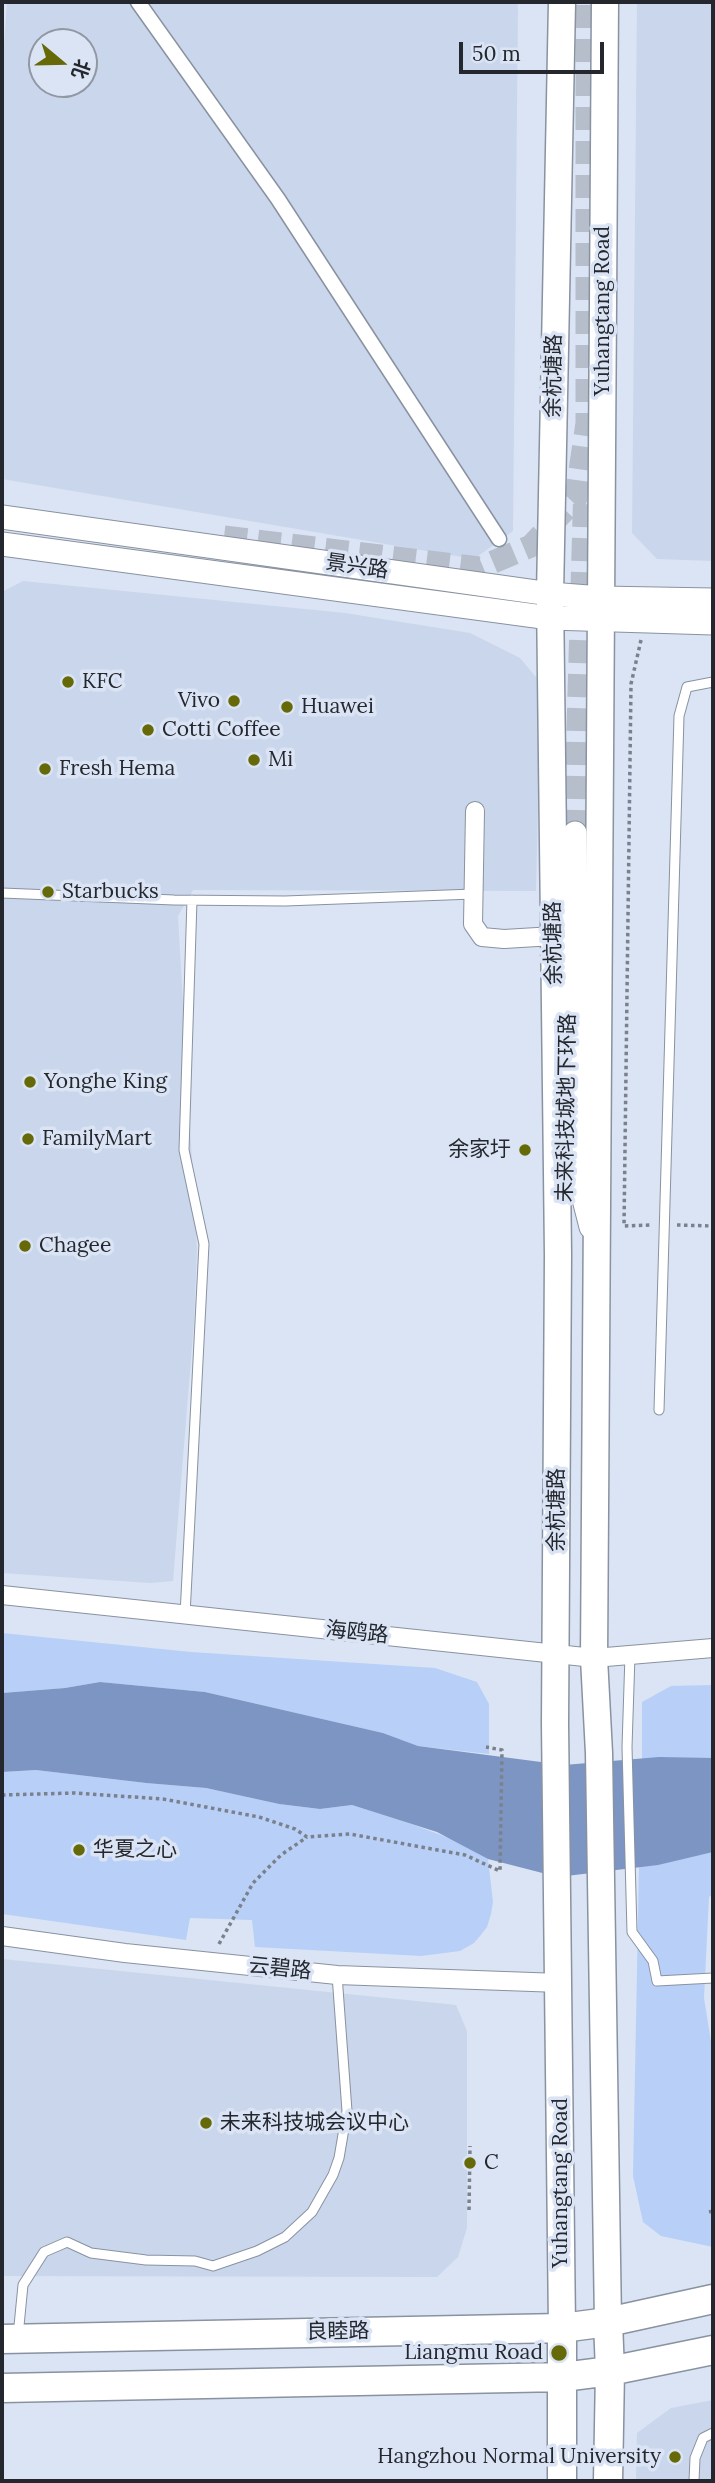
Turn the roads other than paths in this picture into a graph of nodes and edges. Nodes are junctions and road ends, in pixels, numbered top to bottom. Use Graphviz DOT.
graph roads {
  1 [pos="138,2"];
  2 [pos="562,2"];
  3 [pos="605,2"];
  4 [pos="2,517"];
  5 [pos="499,539"];
  6 [pos="2,544"];
  7 [pos="713,600"];
  8 [pos="550,606"];
  9 [pos="601,609"];
  10 [pos="713,623"];
  11 [pos="713,682"];
  12 [pos="475,811"];
  13 [pos="2,893"];
  14 [pos="474,894"];
  15 [pos="192,900"];
  16 [pos="554,936"];
  17 [pos="597,1254"];
  18 [pos="558,1255"];
  19 [pos="659,1410"];
  20 [pos="2,1595"];
  21 [pos="185,1615"];
  22 [pos="713,1648"];
  23 [pos="556,1655"];
  24 [pos="629,1655"];
  25 [pos="594,1658"];
  26 [pos="601,1881"];
  27 [pos="558,1884"];
  28 [pos="2,1936"];
  29 [pos="337,1975"];
  30 [pos="713,1978"];
  31 [pos="560,1983"];
  32 [pos="713,2299"];
  33 [pos="608,2322"];
  34 [pos="562,2328"];
  35 [pos="10,2339"];
  36 [pos="713,2350"];
  37 [pos="610,2371"];
  38 [pos="564,2376"];
  39 [pos="2,2388"];
  40 [pos="713,2433"];
  41 [pos="562,2481"];
  42 [pos="608,2481"];
  43 [pos="694,2481"];
  1 -- 5 [label="street"];
  2 -- 8 [label="main road, 余杭塘路"];
  3 -- 9 [label="main road, Yuhangtang Road"];
  4 -- 8 [label="street, 景兴路"];
  6 -- 8 [label="street, 景兴路"];
  7 -- 9 [label="street, 景兴路"];
  8 -- 9 [label="street, 景兴路"];
  8 -- 16 [label="main road, 余杭塘路"];
  9 -- 10 [label="street, 景兴路"];
  9 -- 17 [label="main road, 余杭塘路"];
  11 -- 19 [label="lane"];
  12 -- 14 [label="street"];
  13 -- 15 [label="lane"];
  14 -- 15 [label="lane"];
  14 -- 16 [label="street"];
  15 -- 21 [label="lane"];
  16 -- 18 [label="main road, 余杭塘路"];
  17 -- 18 [label="street, 未来科技城地下环路"];
  17 -- 25 [label="main road, 余杭塘路"];
  18 -- 23 [label="main road, 余杭塘路"];
  20 -- 21 [label="street, 海鸥路"];
  21 -- 23 [label="street, 海鸥路"];
  22 -- 24 [label="street, 海鸥路"];
  23 -- 25 [label="street, 海鸥路"];
  23 -- 27 [label="main road, 余杭塘路"];
  24 -- 25 [label="street, 海鸥路"];
  24 -- 30 [label="lane"];
  25 -- 26 [label="main road, 余杭塘路"];
  26 -- 33 [label="main road, Yuhangtang Road"];
  27 -- 31 [label="main road, Yuhangtang Road"];
  28 -- 29 [label="street, 云碧路"];
  29 -- 31 [label="street, 云碧路"];
  29 -- 35 [label="lane"];
  31 -- 34 [label="main road, Yuhangtang Road"];
  32 -- 33 [label="main road, 良睦路"];
  33 -- 34 [label="main road, 良睦路"];
  33 -- 37 [label="main road"];
  34 -- 35 [label="main road, 良睦路"];
  34 -- 38 [label="main road, Yuhangtang Road"];
  36 -- 37 [label="main road"];
  37 -- 38 [label="main road"];
  37 -- 42 [label="main road"];
  38 -- 39 [label="main road"];
  38 -- 41 [label="main road, Yuhangtang Road"];
  40 -- 43 [label="lane"];
}
